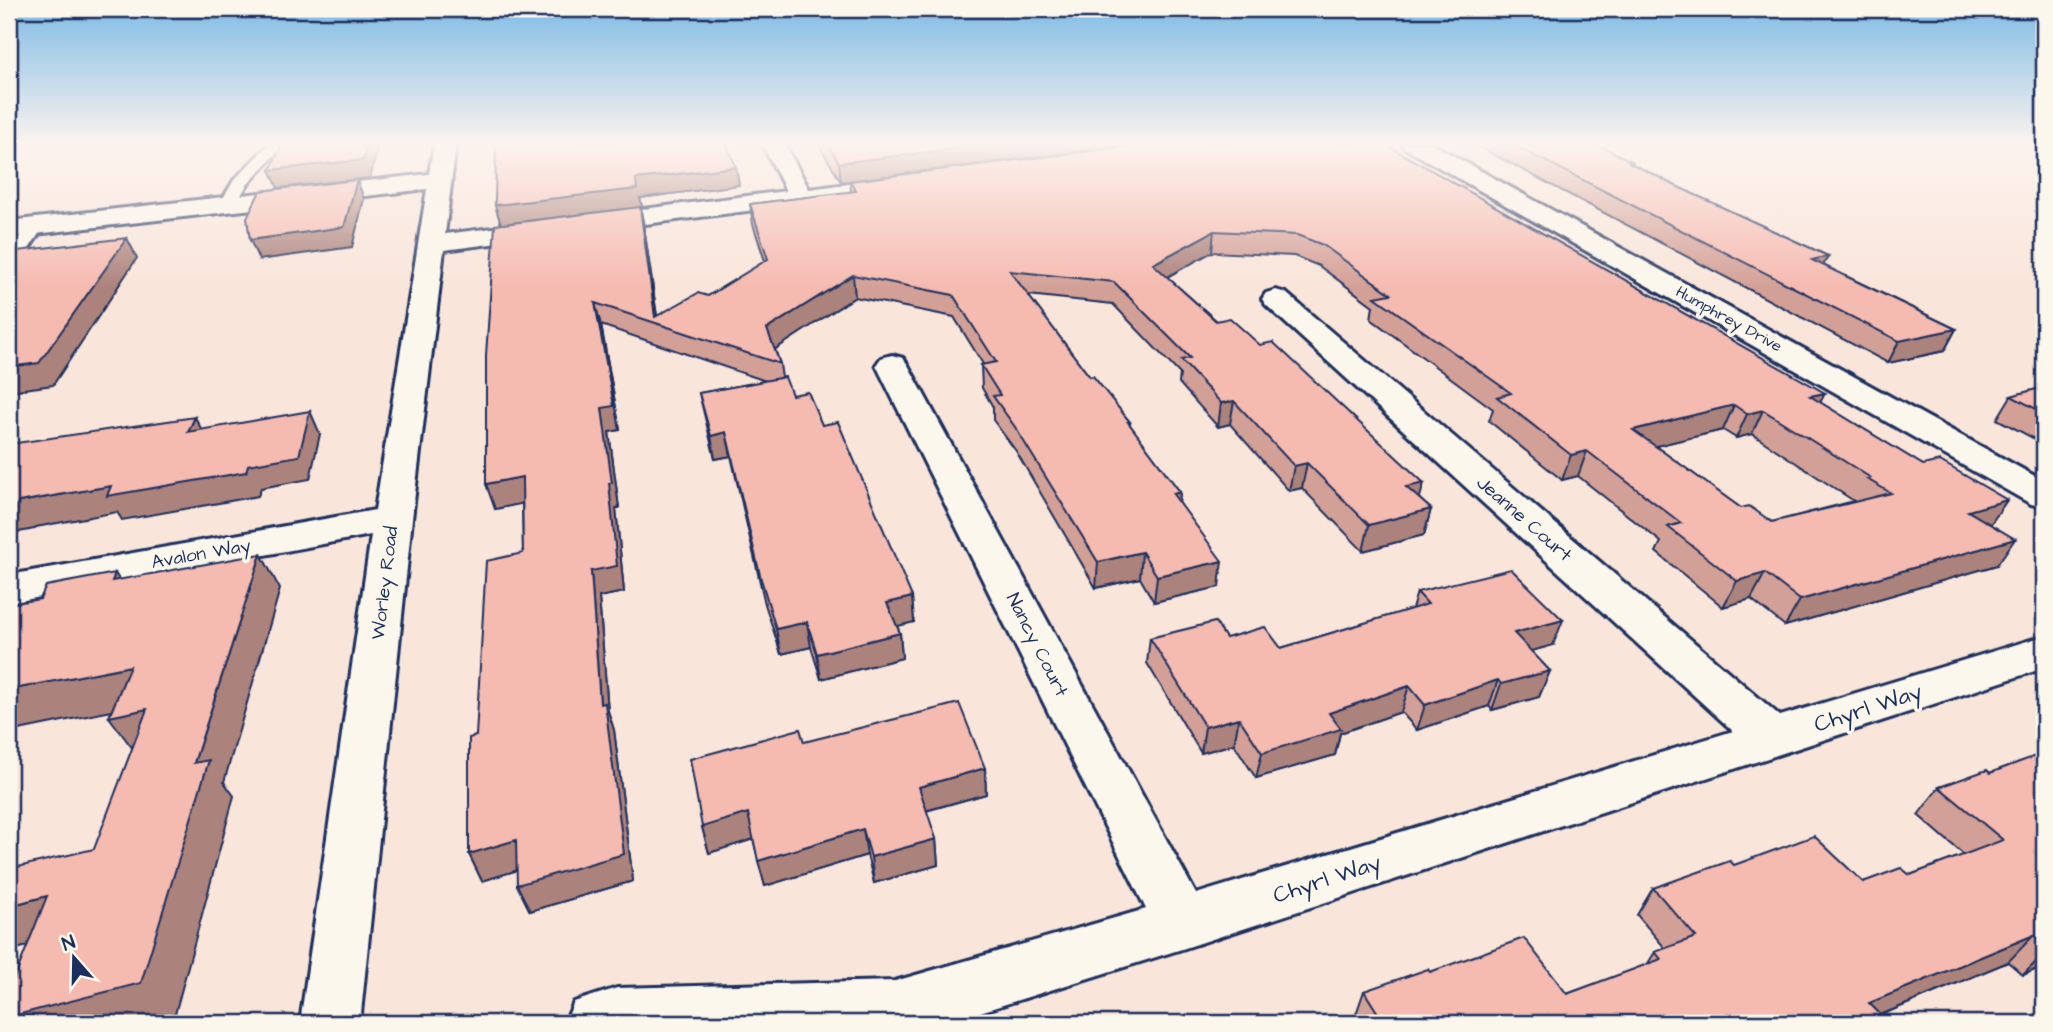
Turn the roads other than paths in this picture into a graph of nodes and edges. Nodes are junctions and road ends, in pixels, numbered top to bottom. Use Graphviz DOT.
graph roads {
  1 [pos="235,191"];
  2 [pos="296,191"];
  3 [pos="438,191"];
  4 [pos="798,191"];
  5 [pos="845,191"];
  6 [pos="1498,191"];
  7 [pos="801,197"];
  8 [pos="227,205"];
  9 [pos="36,226"];
  10 [pos="9,229"];
  11 [pos="432,244"];
  12 [pos="50,262"];
  13 [pos="1276,299"];
  14 [pos="892,365"];
  15 [pos="2044,496"];
  16 [pos="393,519"];
  17 [pos="9,589"];
  18 [pos="2044,652"];
  19 [pos="1773,738"];
  20 [pos="1182,924"];
  21 [pos="330,1023"];
  22 [pos="595,1023"];
  1 -- 8 [label="lane"];
  2 -- 8 [label="street"];
  3 -- 11 [label="street, Worley Road"];
  4 -- 7 [label="street"];
  5 -- 7 [label="street"];
  6 -- 15 [label="street, Humphrey Drive"];
  7 -- 11 [label="street"];
  8 -- 9 [label="street"];
  9 -- 10 [label="street"];
  9 -- 12 [label="lane"];
  11 -- 16 [label="street, Worley Road"];
  13 -- 19 [label="street, Jeanne Court"];
  14 -- 20 [label="street, Nancy Court"];
  16 -- 17 [label="street, Avalon Way"];
  16 -- 21 [label="street, Worley Road"];
  18 -- 19 [label="street, Chyrl Way"];
  19 -- 20 [label="street, Chyrl Way"];
  20 -- 22 [label="street, Chyrl Way"];
}
